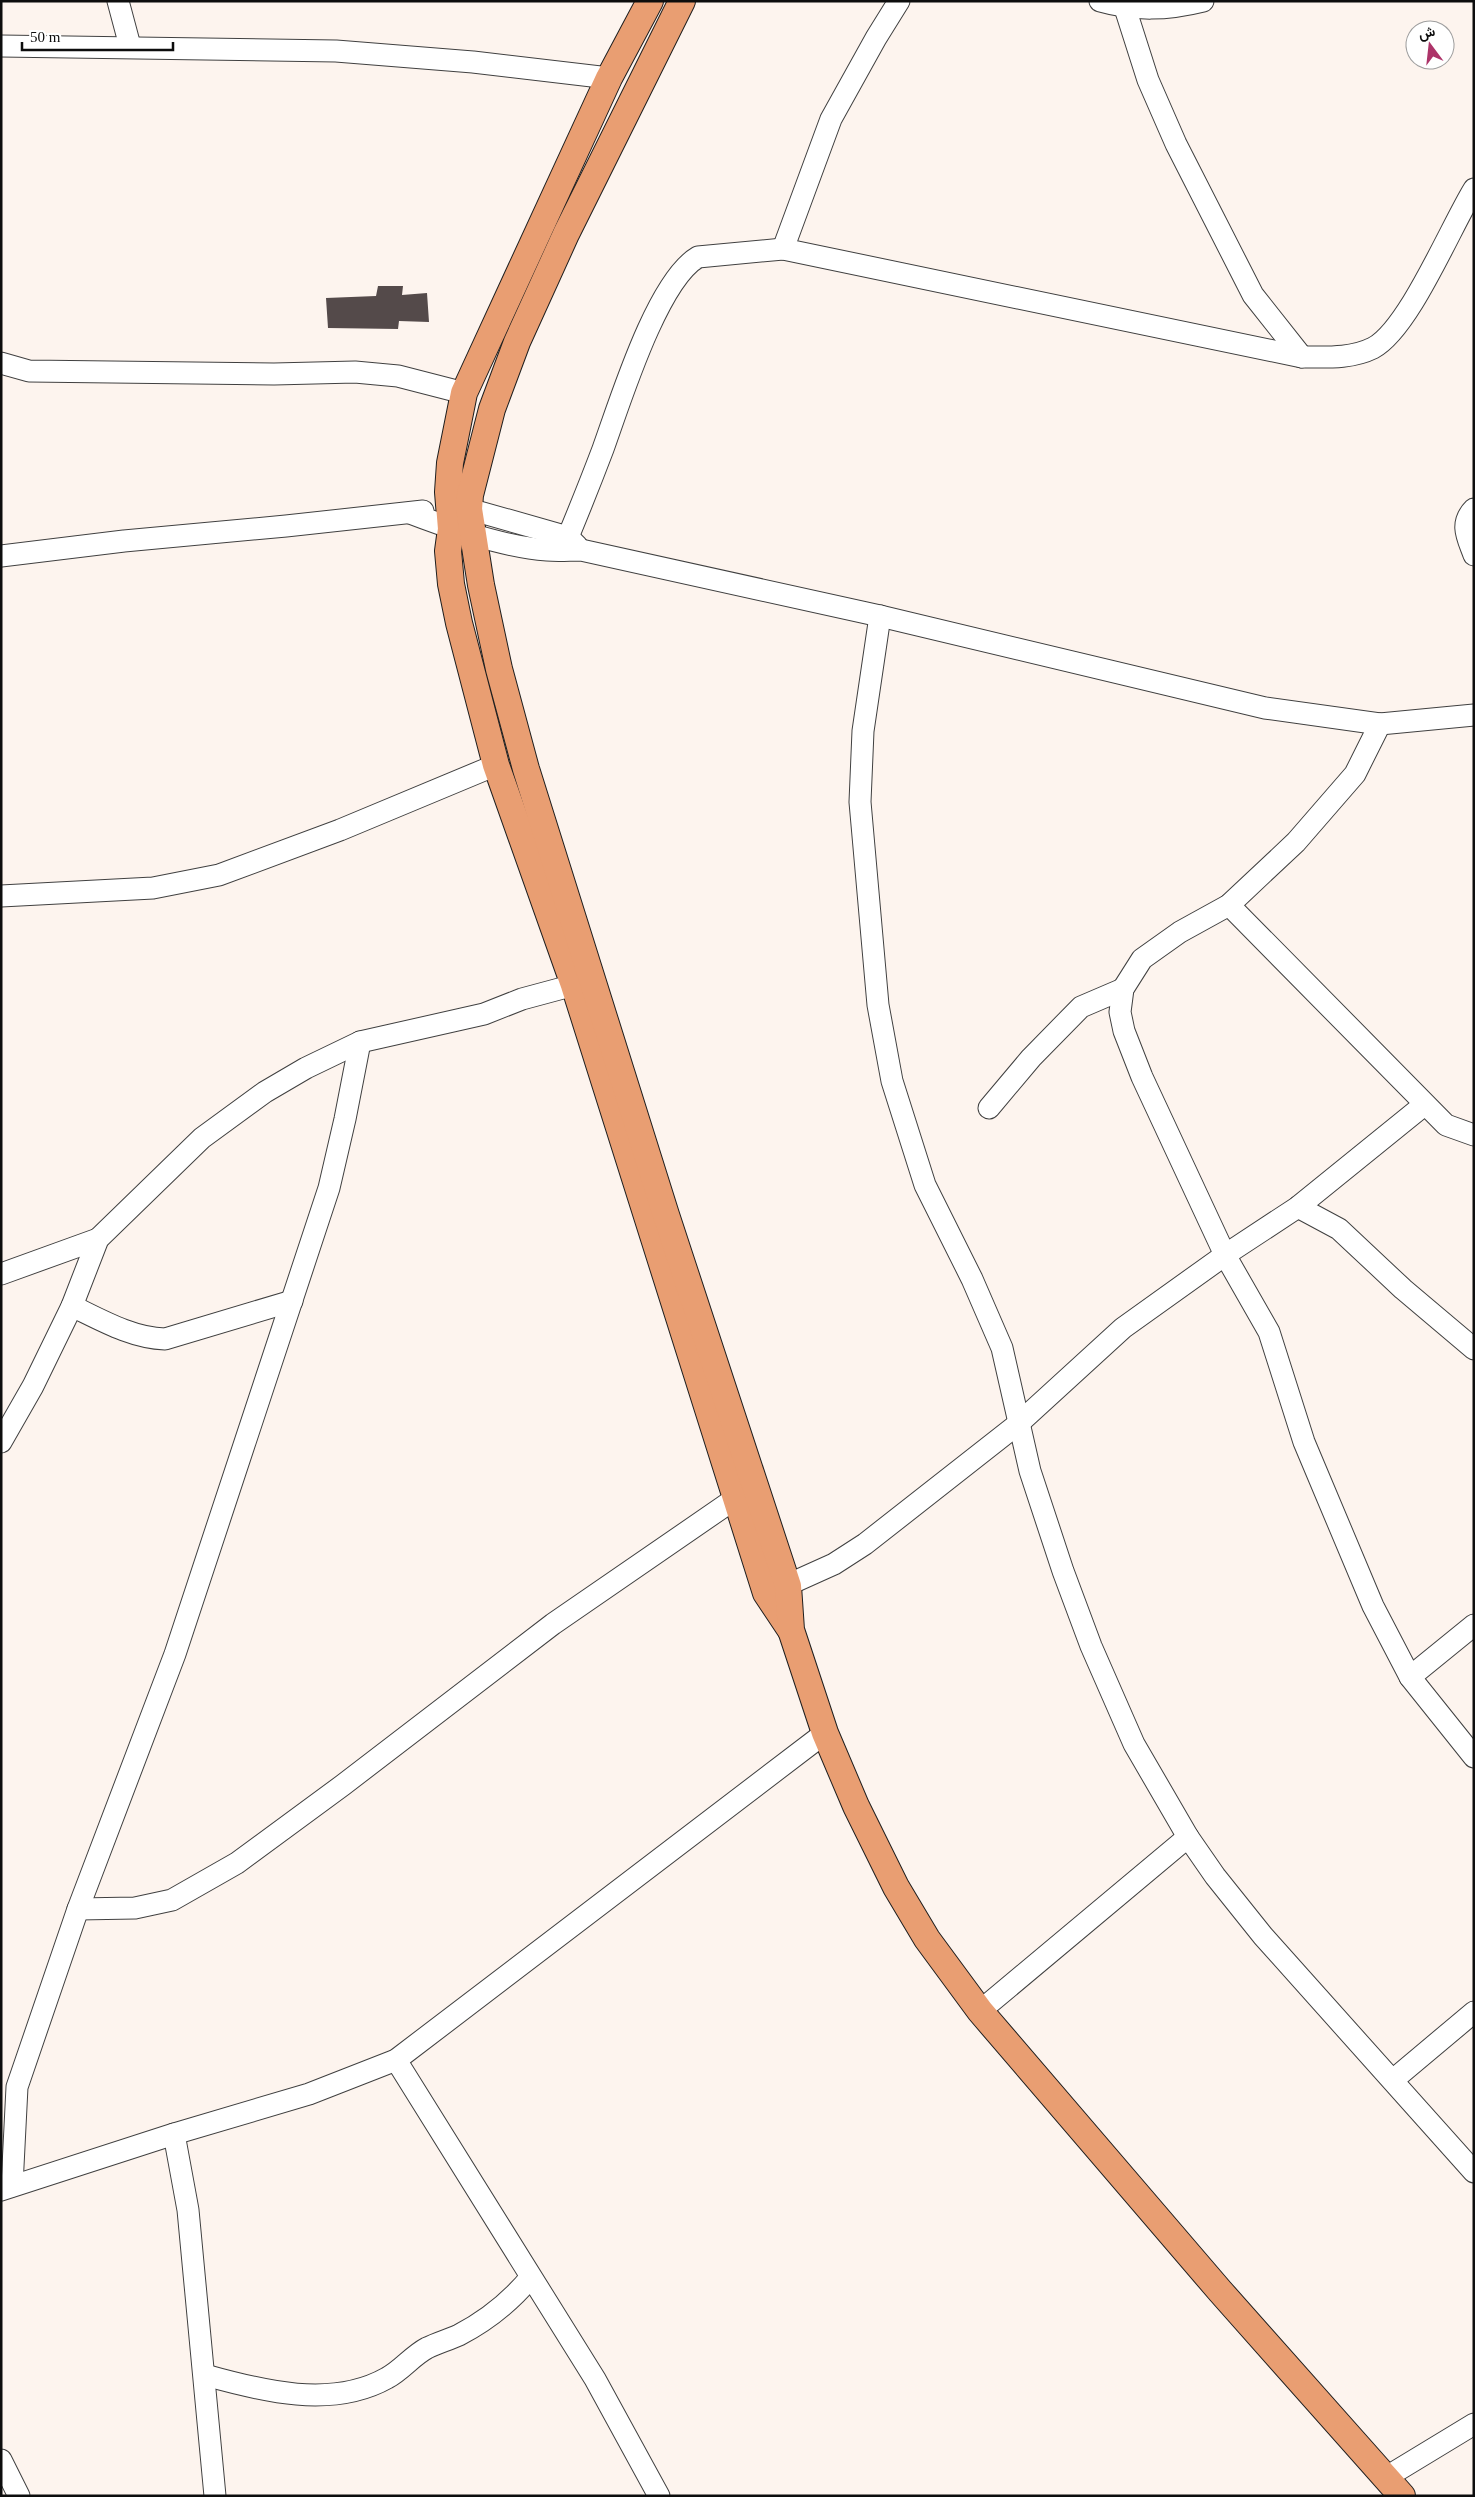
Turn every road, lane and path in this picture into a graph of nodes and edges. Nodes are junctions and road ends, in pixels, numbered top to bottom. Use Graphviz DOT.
graph roads {
  1 [pos="118,1"];
  2 [pos="650,1"];
  3 [pos="682,1"];
  4 [pos="899,1"];
  5 [pos="1100,1"];
  6 [pos="1203,1"];
  7 [pos="1125,8"];
  8 [pos="1,46"];
  9 [pos="130,46"];
  10 [pos="609,78"];
  11 [pos="1474,188"];
  12 [pos="783,249"];
  13 [pos="1302,357"];
  14 [pos="1,364"];
  15 [pos="464,393"];
  16 [pos="1474,509"];
  17 [pos="460,520"];
  18 [pos="575,544"];
  19 [pos="1,556"];
  20 [pos="1474,556"];
  21 [pos="880,616"];
  22 [pos="1474,715"];
  23 [pos="1380,724"];
  24 [pos="496,765"];
  25 [pos="1,896"];
  26 [pos="1229,905"];
  27 [pos="574,985"];
  28 [pos="1123,988"];
  29 [pos="360,1042"];
  30 [pos="1424,1106"];
  31 [pos="989,1108"];
  32 [pos="1474,1135"];
  33 [pos="1298,1208"];
  34 [pos="98,1239"];
  35 [pos="1225,1254"];
  36 [pos="1,1274"];
  37 [pos="292,1301"];
  38 [pos="72,1306"];
  39 [pos="1474,1349"];
  40 [pos="1018,1424"];
  41 [pos="1,1442"];
  42 [pos="736,1498"];
  43 [pos="777,1590"];
  44 [pos="1474,1625"];
  45 [pos="1410,1677"];
  46 [pos="825,1733"];
  47 [pos="1474,1757"];
  48 [pos="1188,1837"];
  49 [pos="78,1909"];
  50 [pos="980,2011"];
  51 [pos="1474,2012"];
  52 [pos="396,2060"];
  53 [pos="1392,2080"];
  54 [pos="174,2134"];
  55 [pos="1474,2172"];
  56 [pos="7,2188"];
  57 [pos="530,2278"];
  58 [pos="205,2375"];
  59 [pos="1474,2424"];
  60 [pos="1,2460"];
  61 [pos="1394,2487"];
  62 [pos="19,2496"];
  63 [pos="215,2496"];
  64 [pos="659,2496"];
  1 -- 9 [label="street"];
  2 -- 10 [label="main road"];
  3 -- 17 [label="main road"];
  4 -- 12 [label="street"];
  5 -- 7 [label="street"];
  6 -- 7 [label="street"];
  7 -- 13 [label="street"];
  8 -- 9 [label="street"];
  9 -- 10 [label="street"];
  10 -- 15 [label="main road"];
  11 -- 13 [label="street"];
  12 -- 13 [label="street"];
  12 -- 18 [label="street"];
  14 -- 15 [label="street"];
  15 -- 17 [label="main road"];
  16 -- 20 [label="street"];
  17 -- 18 [label="street"];
  17 -- 19 [label="street"];
  17 -- 24 [label="main road"];
  17 -- 43 [label="main road"];
  18 -- 21 [label="street"];
  21 -- 23 [label="street"];
  21 -- 40 [label="street"];
  22 -- 23 [label="street"];
  23 -- 26 [label="street"];
  24 -- 25 [label="street"];
  24 -- 27 [label="main road"];
  26 -- 28 [label="street"];
  26 -- 30 [label="street"];
  27 -- 29 [label="street"];
  27 -- 42 [label="main road"];
  28 -- 31 [label="street"];
  28 -- 35 [label="street"];
  29 -- 34 [label="street"];
  29 -- 37 [label="street"];
  30 -- 32 [label="street"];
  30 -- 33 [label="street"];
  33 -- 35 [label="street"];
  33 -- 39 [label="street"];
  34 -- 36 [label="street"];
  34 -- 38 [label="street"];
  35 -- 40 [label="street"];
  35 -- 45 [label="street"];
  37 -- 38 [label="street"];
  37 -- 49 [label="street"];
  38 -- 41 [label="street"];
  40 -- 43 [label="street"];
  40 -- 48 [label="street"];
  42 -- 43 [label="main road"];
  42 -- 49 [label="street"];
  43 -- 46 [label="main road"];
  44 -- 45 [label="street"];
  45 -- 47 [label="street"];
  46 -- 50 [label="main road"];
  46 -- 52 [label="street"];
  48 -- 50 [label="street"];
  48 -- 53 [label="street"];
  49 -- 56 [label="street"];
  50 -- 61 [label="main road"];
  51 -- 53 [label="street"];
  52 -- 54 [label="street"];
  52 -- 57 [label="street"];
  53 -- 55 [label="street"];
  54 -- 56 [label="street"];
  54 -- 58 [label="street"];
  57 -- 58 [label="street"];
  57 -- 64 [label="street"];
  58 -- 63 [label="street"];
  59 -- 61 [label="street"];
  60 -- 62 [label="street"];
}
